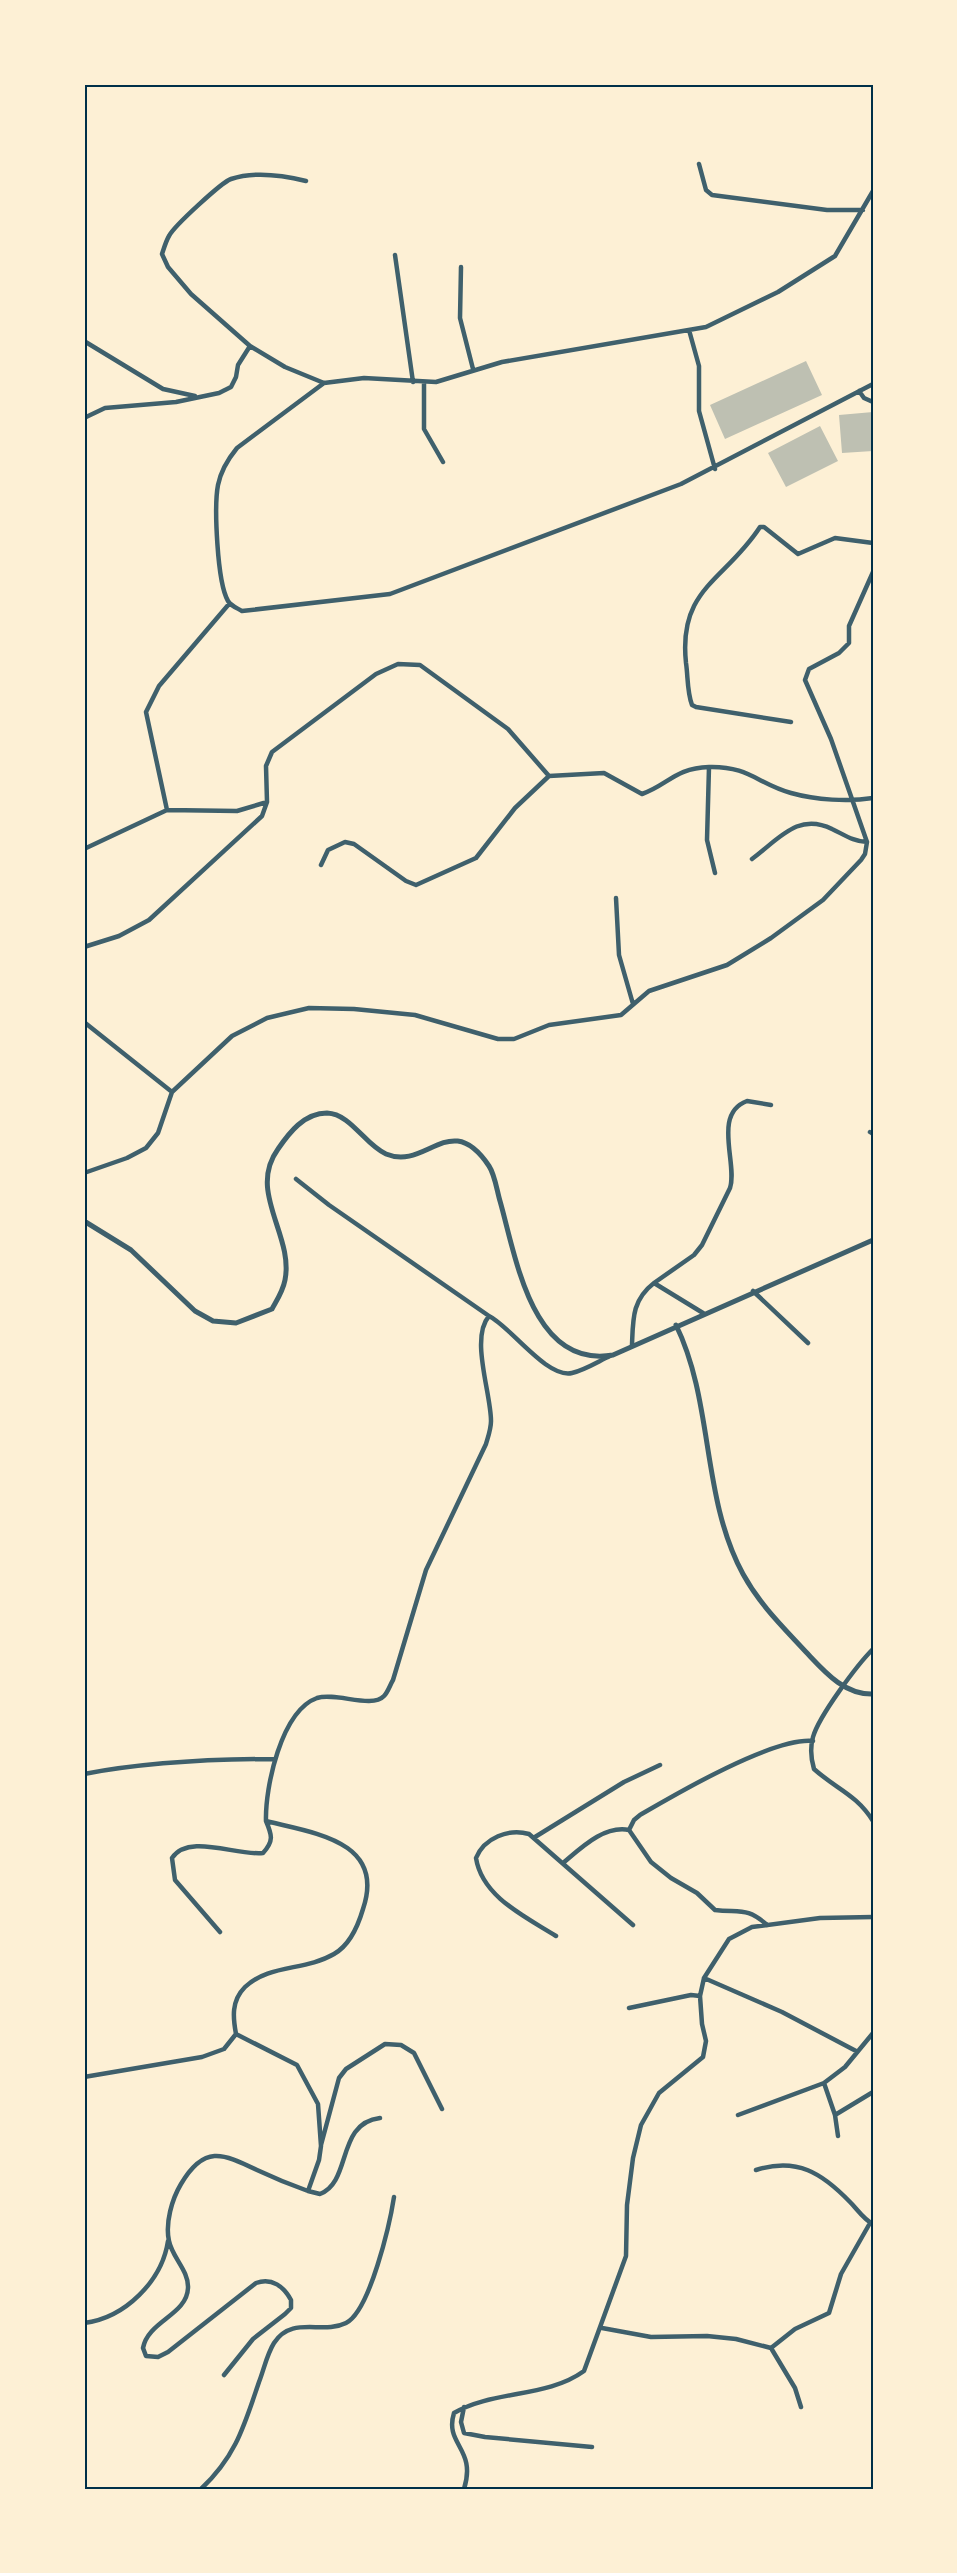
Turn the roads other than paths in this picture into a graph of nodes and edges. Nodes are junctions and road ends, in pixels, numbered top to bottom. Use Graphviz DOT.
graph roads {
  1 [pos="699,164"];
  2 [pos="306,181"];
  3 [pos="873,191"];
  4 [pos="863,210"];
  5 [pos="395,255"];
  6 [pos="460,267"];
  7 [pos="689,330"];
  8 [pos="84,340"];
  9 [pos="250,346"];
  10 [pos="473,369"];
  11 [pos="413,382"];
  12 [pos="424,382"];
  13 [pos="324,383"];
  14 [pos="873,384"];
  15 [pos="859,391"];
  16 [pos="198,397"];
  17 [pos="873,402"];
  18 [pos="84,419"];
  19 [pos="443,462"];
  20 [pos="715,469"];
  21 [pos="873,543"];
  22 [pos="873,572"];
  23 [pos="229,604"];
  24 [pos="791,722"];
  25 [pos="709,767"];
  26 [pos="549,776"];
  27 [pos="873,798"];
  28 [pos="854,801"];
  29 [pos="267,802"];
  30 [pos="167,810"];
  31 [pos="867,842"];
  32 [pos="84,849"];
  33 [pos="752,859"];
  34 [pos="321,865"];
  35 [pos="715,873"];
  36 [pos="616,898"];
  37 [pos="84,947"];
  38 [pos="633,1004"];
  39 [pos="84,1022"];
  40 [pos="172,1092"];
  41 [pos="771,1105"];
  42 [pos="84,1173"];
  43 [pos="296,1179"];
  44 [pos="84,1221"];
  45 [pos="873,1240"];
  46 [pos="654,1283"];
  47 [pos="753,1291"];
  48 [pos="703,1313"];
  49 [pos="489,1316"];
  50 [pos="676,1325"];
  51 [pos="808,1343"];
  52 [pos="632,1345"];
  53 [pos="613,1354"];
  54 [pos="873,1649"];
  55 [pos="873,1694"];
  56 [pos="813,1741"];
  57 [pos="275,1760"];
  58 [pos="660,1765"];
  59 [pos="84,1774"];
  60 [pos="266,1821"];
  61 [pos="873,1821"];
  62 [pos="629,1830"];
  63 [pos="534,1837"];
  64 [pos="563,1863"];
  65 [pos="873,1917"];
  66 [pos="633,1925"];
  67 [pos="767,1925"];
  68 [pos="220,1932"];
  69 [pos="556,1936"];
  70 [pos="705,1978"];
  71 [pos="700,1996"];
  72 [pos="629,2008"];
  73 [pos="236,2034"];
  74 [pos="873,2034"];
  75 [pos="856,2051"];
  76 [pos="84,2077"];
  77 [pos="824,2083"];
  78 [pos="873,2092"];
  79 [pos="442,2109"];
  80 [pos="738,2115"];
  81 [pos="835,2115"];
  82 [pos="380,2118"];
  83 [pos="838,2136"];
  84 [pos="321,2146"];
  85 [pos="756,2170"];
  86 [pos="308,2191"];
  87 [pos="394,2197"];
  88 [pos="872,2224"];
  89 [pos="168,2241"];
  90 [pos="84,2324"];
  91 [pos="602,2328"];
  92 [pos="771,2348"];
  93 [pos="224,2375"];
  94 [pos="464,2407"];
  95 [pos="801,2407"];
  96 [pos="592,2447"];
  97 [pos="201,2489"];
  98 [pos="464,2489"];
  1 -- 4 [label="street"];
  2 -- 9 [label="street"];
  3 -- 4 [label="street"];
  4 -- 7 [label="street"];
  5 -- 11 [label="street"];
  6 -- 10 [label="street"];
  7 -- 10 [label="street"];
  7 -- 20 [label="street"];
  8 -- 16 [label="street"];
  9 -- 13 [label="street"];
  9 -- 16 [label="street"];
  10 -- 12 [label="street"];
  11 -- 12 [label="street"];
  11 -- 13 [label="street"];
  12 -- 19 [label="street"];
  13 -- 23 [label="street"];
  14 -- 15 [label="street"];
  15 -- 17 [label="street"];
  15 -- 20 [label="street"];
  16 -- 18 [label="street"];
  20 -- 23 [label="street"];
  21 -- 24 [label="street"];
  22 -- 28 [label="street"];
  23 -- 30 [label="street"];
  25 -- 26 [label="street"];
  25 -- 28 [label="street"];
  25 -- 35 [label="street"];
  26 -- 29 [label="street"];
  26 -- 34 [label="street"];
  27 -- 28 [label="street"];
  28 -- 31 [label="street"];
  29 -- 30 [label="street"];
  29 -- 37 [label="street"];
  30 -- 32 [label="street"];
  31 -- 33 [label="street"];
  31 -- 38 [label="street"];
  36 -- 38 [label="street"];
  38 -- 40 [label="street"];
  39 -- 40 [label="street"];
  40 -- 42 [label="street"];
  41 -- 46 [label="street"];
  43 -- 49 [label="street"];
  44 -- 53 [label="street"];
  45 -- 47 [label="street"];
  46 -- 48 [label="street"];
  46 -- 52 [label="street"];
  47 -- 48 [label="street"];
  47 -- 51 [label="street"];
  48 -- 50 [label="street"];
  49 -- 53 [label="street"];
  49 -- 57 [label="street"];
  50 -- 52 [label="street"];
  50 -- 55 [label="street"];
  52 -- 53 [label="street"];
  54 -- 56 [label="street"];
  56 -- 61 [label="street"];
  56 -- 62 [label="street"];
  57 -- 59 [label="street"];
  57 -- 60 [label="street"];
  58 -- 63 [label="street"];
  60 -- 68 [label="street"];
  60 -- 73 [label="street"];
  62 -- 64 [label="street"];
  62 -- 67 [label="street"];
  63 -- 64 [label="street"];
  63 -- 69 [label="street"];
  64 -- 66 [label="street"];
  65 -- 67 [label="street"];
  67 -- 70 [label="street"];
  70 -- 71 [label="street"];
  70 -- 75 [label="street"];
  71 -- 72 [label="street"];
  71 -- 91 [label="street"];
  73 -- 76 [label="street"];
  73 -- 84 [label="street"];
  74 -- 75 [label="street"];
  75 -- 77 [label="street"];
  77 -- 80 [label="street"];
  77 -- 81 [label="street"];
  78 -- 81 [label="street"];
  79 -- 84 [label="street"];
  81 -- 83 [label="street"];
  82 -- 86 [label="street"];
  84 -- 86 [label="street"];
  85 -- 88 [label="street"];
  86 -- 89 [label="street"];
  87 -- 97 [label="street"];
  88 -- 92 [label="street"];
  89 -- 90 [label="street"];
  89 -- 93 [label="street"];
  91 -- 92 [label="street"];
  91 -- 94 [label="street"];
  92 -- 95 [label="street"];
  94 -- 96 [label="street"];
  94 -- 98 [label="street"];
}
